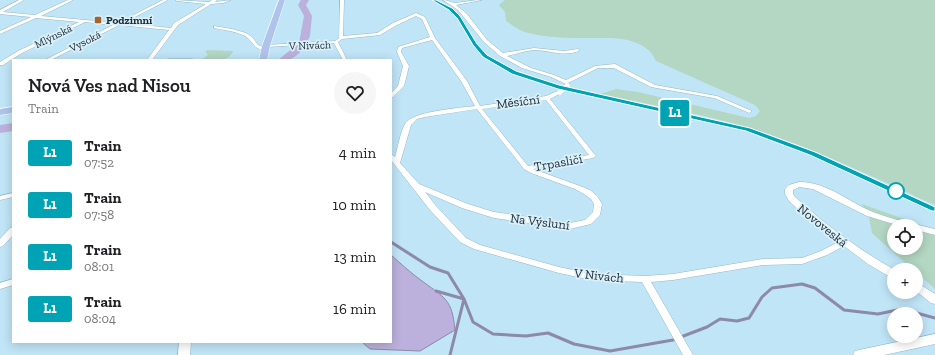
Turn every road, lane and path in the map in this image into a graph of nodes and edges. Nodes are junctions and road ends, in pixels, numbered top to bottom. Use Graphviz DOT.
graph roads {
  1 [pos="22,0"];
  2 [pos="71,0"];
  3 [pos="166,0"];
  4 [pos="177,0"];
  5 [pos="229,0"];
  6 [pos="282,0"];
  7 [pos="342,0"];
  8 [pos="445,0"];
  9 [pos="480,0"];
  10 [pos="213,1"];
  11 [pos="454,4"];
  12 [pos="0,12"];
  13 [pos="37,16"];
  14 [pos="84,21"];
  15 [pos="118,24"];
  16 [pos="216,27"];
  17 [pos="171,29"];
  18 [pos="0,33"];
  19 [pos="341,38"];
  20 [pos="433,38"];
  21 [pos="336,42"];
  22 [pos="266,48"];
  23 [pos="578,50"];
  24 [pos="502,55"];
  25 [pos="49,59"];
  26 [pos="149,59"];
  27 [pos="263,59"];
  28 [pos="344,59"];
  29 [pos="0,64"];
  30 [pos="12,64"];
  31 [pos="566,84"];
  32 [pos="392,95"];
  33 [pos="547,98"];
  34 [pos="478,107"];
  35 [pos="12,110"];
  36 [pos="749,111"];
  37 [pos="0,112"];
  38 [pos="392,157"];
  39 [pos="397,163"];
  40 [pos="526,168"];
  41 [pos="416,186"];
  42 [pos="12,195"];
  43 [pos="0,198"];
  44 [pos="887,219"];
  45 [pos="923,229"];
  46 [pos="12,231"];
  47 [pos="935,232"];
  48 [pos="845,242"];
  49 [pos="0,244"];
  50 [pos="887,270"];
  51 [pos="646,279"];
  52 [pos="12,282"];
  53 [pos="0,286"];
  54 [pos="923,291"];
  55 [pos="935,300"];
  56 [pos="935,339"];
  57 [pos="185,343"];
  58 [pos="184,355"];
  59 [pos="688,355"];
  60 [pos="859,355"];
  1 -- 12 [label="street"];
  2 -- 13 [label="street"];
  3 -- 15 [label="street, Vysoká"];
  4 -- 10 [label="street"];
  5 -- 10 [label="street"];
  6 -- 22 [label="main road"];
  7 -- 19 [label="street"];
  8 -- 11 [label="street"];
  9 -- 11 [label="street"];
  10 -- 17 [label="street"];
  11 -- 24 [label="street"];
  12 -- 13 [label="street"];
  13 -- 14 [label="street"];
  13 -- 18 [label="street"];
  14 -- 15 [label="street"];
  14 -- 29 [label="street, Mlýnská"];
  15 -- 17 [label="street"];
  15 -- 25 [label="street, Vysoká"];
  16 -- 22 [label="street"];
  17 -- 26 [label="street"];
  19 -- 20 [label="street, Trpasličí"];
  19 -- 21 [label="street"];
  20 -- 32 [label="street"];
  20 -- 34 [label="street, Trpasličí"];
  21 -- 22 [label="street, V Nivách"];
  21 -- 28 [label="street, V Nivách"];
  22 -- 27 [label="main road"];
  23 -- 24 [label="street"];
  24 -- 31 [label="street"];
  29 -- 30 [label="street, Mlýnská"];
  31 -- 33 [label="street, Měsíční, bridge"];
  31 -- 36 [label="street, Měsíční"];
  33 -- 34 [label="street, Měsíční"];
  33 -- 40 [label="street, Trpasličí"];
  34 -- 39 [label="street, Měsíční"];
  34 -- 40 [label="street, Trpasličí"];
  35 -- 37 [label="main road"];
  38 -- 39 [label="street, V Nivách"];
  39 -- 41 [label="street, V Nivách"];
  40 -- 41 [label="street, Na Výsluní"];
  41 -- 51 [label="street, V Nivách"];
  42 -- 43 [label="street"];
  44 -- 48 [label="street, Novoveská"];
  45 -- 47 [label="street"];
  46 -- 49 [label="street"];
  48 -- 50 [label="street, Novoveská"];
  48 -- 51 [label="street, V Nivách"];
  51 -- 59 [label="street"];
  52 -- 53 [label="street"];
  54 -- 55 [label="street"];
  56 -- 60 [label="street"];
  57 -- 58 [label="street"];
}
